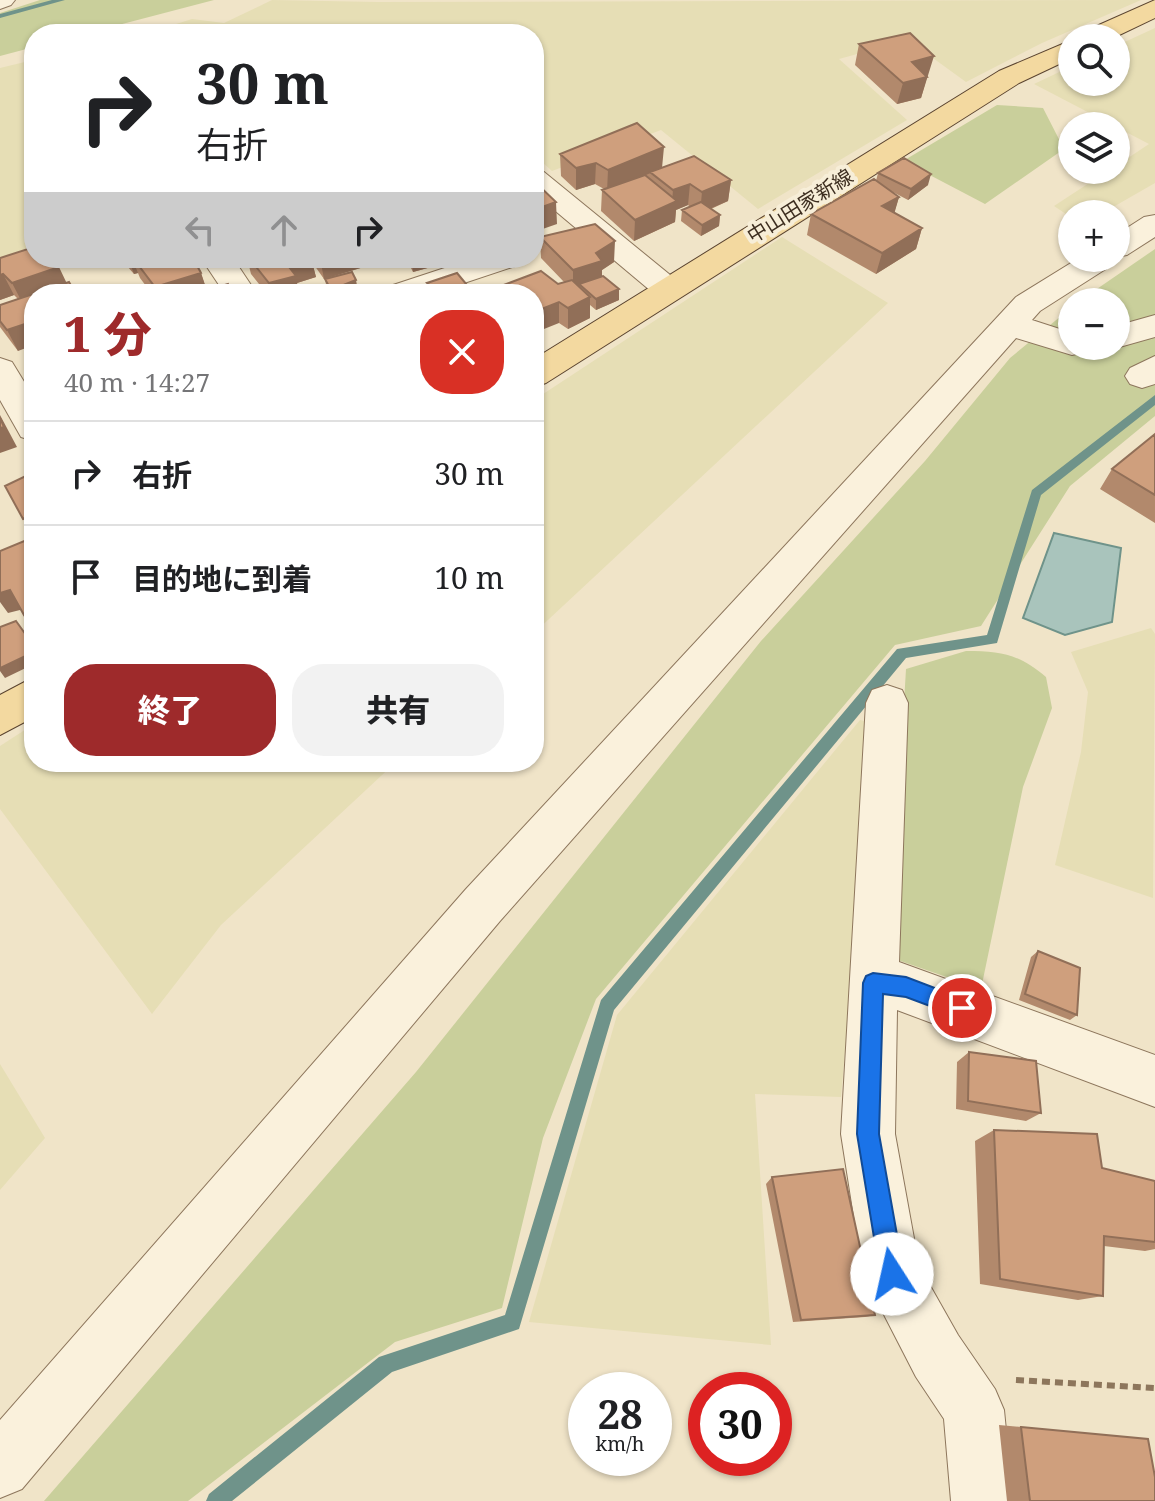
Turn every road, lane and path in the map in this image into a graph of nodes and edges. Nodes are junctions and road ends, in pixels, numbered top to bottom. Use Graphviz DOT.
graph roads {
  1 [pos="1155,8"];
  2 [pos="1121,24"];
  3 [pos="1058,54"];
  4 [pos="544,191"];
  5 [pos="1155,224"];
  6 [pos="1130,239"];
  7 [pos="478,268"];
  8 [pos="1079,272"];
  9 [pos="431,284"];
  10 [pos="669,290"];
  11 [pos="1010,325"];
  12 [pos="1155,326"];
  13 [pos="1130,333"];
  14 [pos="1058,340"];
  15 [pos="544,369"];
  16 [pos="0,370"];
  17 [pos="24,411"];
  18 [pos="24,701"];
  19 [pos="887,703"];
  20 [pos="0,717"];
  21 [pos="873,983"];
  22 [pos="1155,1081"];
  23 [pos="951,1376"];
  24 [pos="1155,1388"];
  25 [pos="0,1467"];
  26 [pos="982,1501"];
  1 -- 2 [label="main road"];
  3 -- 10 [label="main road, 中山田家新線"];
  4 -- 10 [label="street"];
  5 -- 6 [label="street"];
  7 -- 9 [label="street"];
  8 -- 11 [label="street"];
  10 -- 15 [label="main road, 中山田家新線"];
  11 -- 14 [label="street"];
  11 -- 25 [label="street"];
  12 -- 13 [label="street"];
  16 -- 17 [label="street"];
  18 -- 20 [label="main road"];
  19 -- 21 [label="street"];
  21 -- 22 [label="street"];
  21 -- 23 [label="street"];
  23 -- 24 [label="path"];
  23 -- 26 [label="street"];
}
